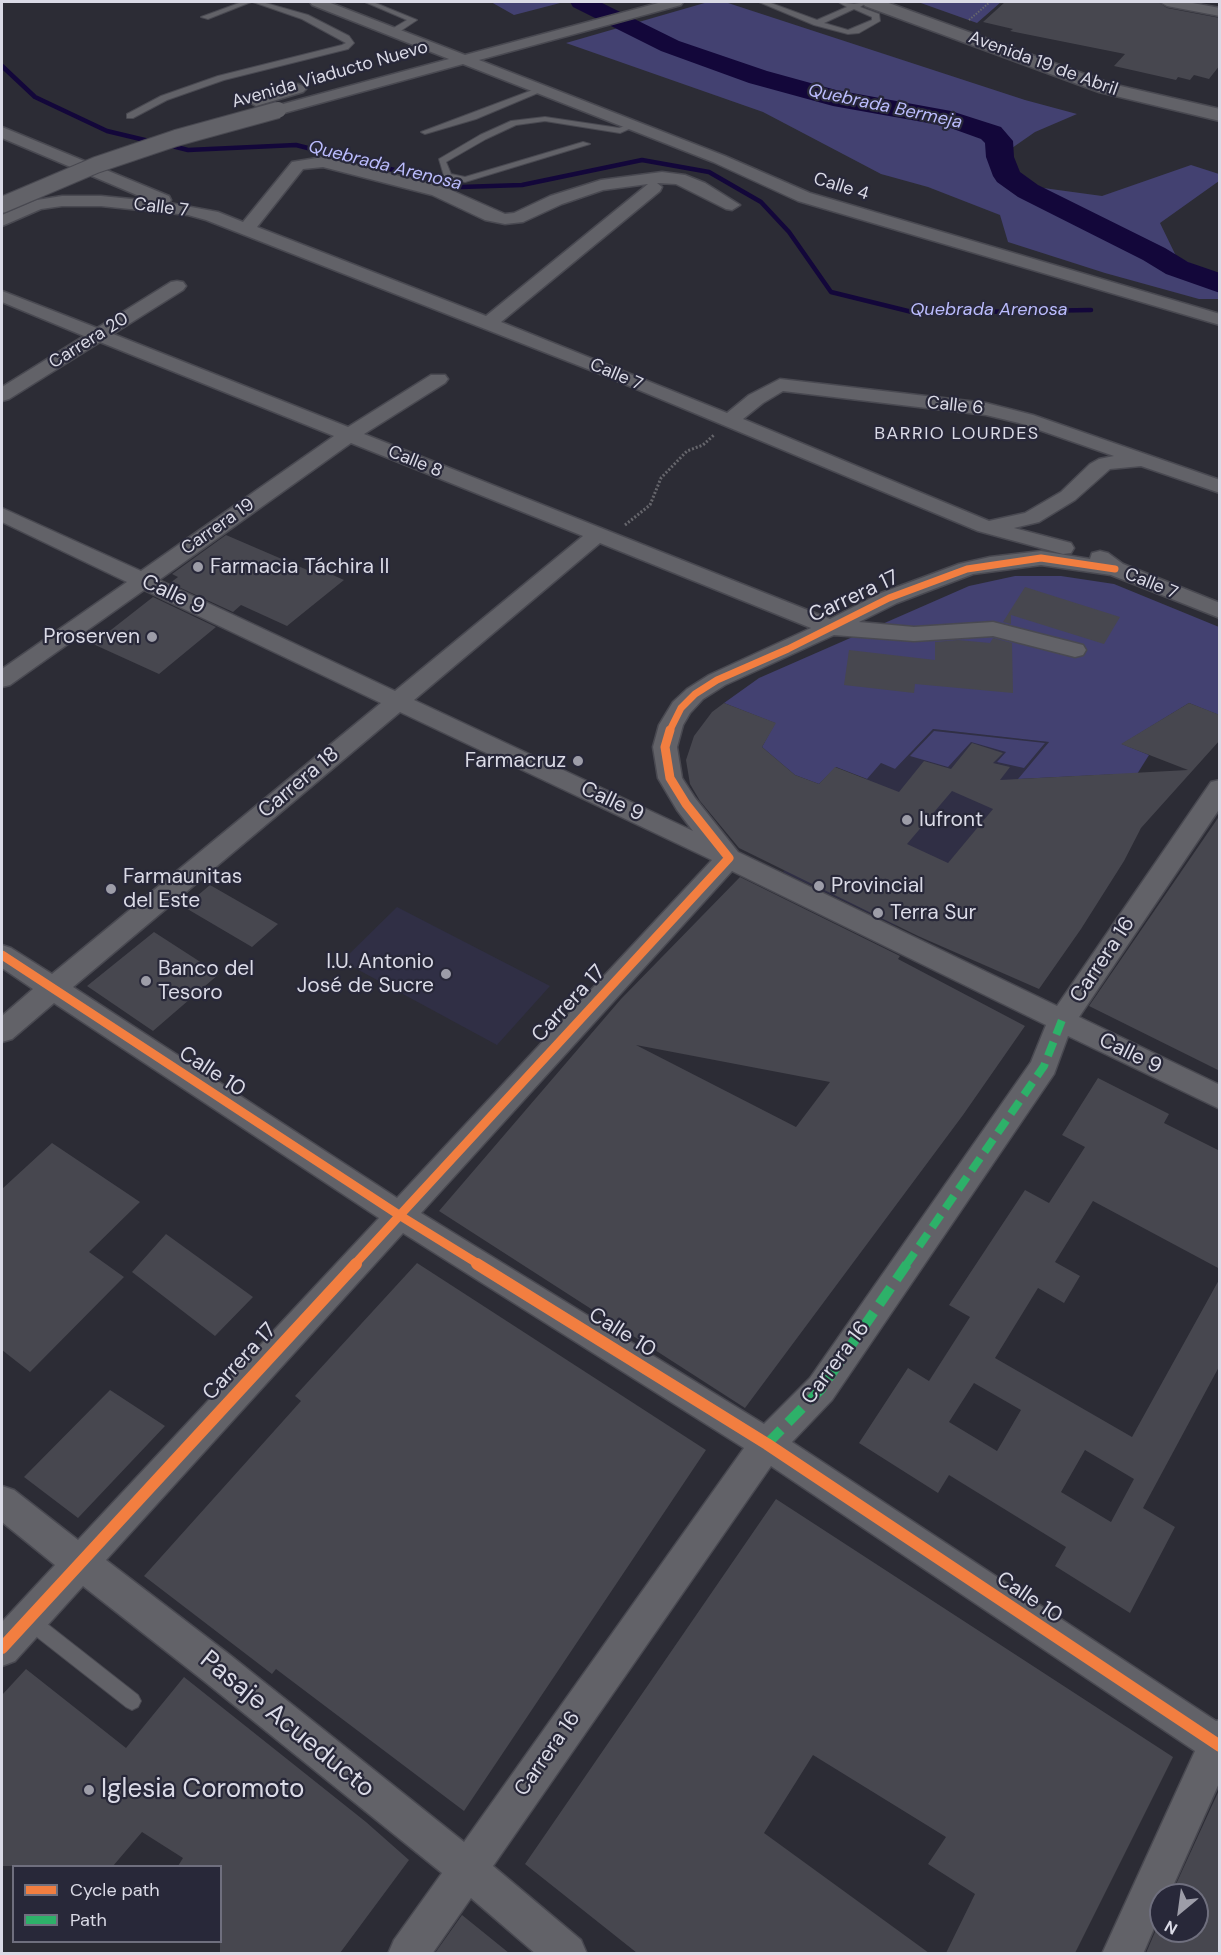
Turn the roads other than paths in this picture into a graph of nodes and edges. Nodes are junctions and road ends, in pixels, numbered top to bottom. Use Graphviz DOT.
graph roads {
  1 [pos="247,2"];
  2 [pos="256,2"];
  3 [pos="317,2"];
  4 [pos="368,2"];
  5 [pos="623,2"];
  6 [pos="675,2"];
  7 [pos="763,2"];
  8 [pos="841,2"];
  9 [pos="866,2"];
  10 [pos="903,2"];
  11 [pos="1172,2"];
  12 [pos="862,4"];
  13 [pos="1220,12"];
  14 [pos="205,17"];
  15 [pos="817,23"];
  16 [pos="393,32"];
  17 [pos="441,51"];
  18 [pos="462,59"];
  19 [pos="542,90"];
  20 [pos="1220,103"];
  21 [pos="1220,115"];
  22 [pos="130,116"];
  23 [pos="634,125"];
  24 [pos="2,132"];
  25 [pos="425,132"];
  26 [pos="586,144"];
  27 [pos="654,188"];
  28 [pos="2,189"];
  29 [pos="2,205"];
  30 [pos="732,205"];
  31 [pos="189,210"];
  32 [pos="2,221"];
  33 [pos="247,228"];
  34 [pos="177,286"];
  35 [pos="2,296"];
  36 [pos="1220,320"];
  37 [pos="488,324"];
  38 [pos="98,335"];
  39 [pos="438,379"];
  40 [pos="2,395"];
  41 [pos="728,422"];
  42 [pos="349,435"];
  43 [pos="1148,462"];
  44 [pos="1220,487"];
  45 [pos="2,514"];
  46 [pos="985,527"];
  47 [pos="597,535"];
  48 [pos="1115,569"];
  49 [pos="142,581"];
  50 [pos="1220,611"];
  51 [pos="829,627"];
  52 [pos="1075,650"];
  53 [pos="2,680"];
  54 [pos="398,700"];
  55 [pos="1220,788"];
  56 [pos="729,858"];
  57 [pos="2,955"];
  58 [pos="53,988"];
  59 [pos="1062,1020"];
  60 [pos="2,1031"];
  61 [pos="1220,1098"];
  62 [pos="399,1215"];
  63 [pos="767,1444"];
  64 [pos="2,1502"];
  65 [pos="80,1562"];
  66 [pos="28,1620"];
  67 [pos="2,1648"];
  68 [pos="132,1701"];
  69 [pos="1218,1743"];
  70 [pos="467,1869"];
  71 [pos="408,1953"];
  72 [pos="567,1953"];
  73 [pos="1122,1953"];
  1 -- 14 [label="lane"];
  2 -- 22 [label="lane"];
  3 -- 16 [label="street, Calle 4"];
  4 -- 16 [label="lane"];
  5 -- 17 [label="street, Avenida Viaducto Nuevo"];
  6 -- 18 [label="street, Avenida Viaducto Nuevo"];
  7 -- 15 [label="lane"];
  8 -- 12 [label="lane"];
  9 -- 12 [label="lane"];
  10 -- 20 [label="street, Avenida 19 de Abril"];
  11 -- 13 [label="street"];
  12 -- 15 [label="lane"];
  12 -- 15 [label="lane"];
  12 -- 21 [label="street, Avenida 19 de Abril"];
  16 -- 17 [label="street, Calle 4"];
  17 -- 18 [label="street, Calle 4"];
  17 -- 28 [label="street, Avenida Viaducto Nuevo"];
  18 -- 19 [label="street, Calle 4"];
  18 -- 29 [label="street, Avenida Viaducto Nuevo, bridge"];
  19 -- 23 [label="street, Calle 4"];
  19 -- 25 [label="lane"];
  23 -- 26 [label="lane"];
  23 -- 36 [label="street, Calle 4"];
  24 -- 31 [label="street"];
  27 -- 37 [label="street"];
  30 -- 33 [label="street"];
  31 -- 32 [label="street, Calle 7"];
  31 -- 33 [label="street, Calle 7"];
  33 -- 37 [label="street, Calle 7"];
  34 -- 38 [label="street, Carrera 20"];
  35 -- 38 [label="street, Calle 8"];
  37 -- 41 [label="street, Calle 7"];
  38 -- 40 [label="street, Carrera 20"];
  38 -- 42 [label="street, Calle 8"];
  39 -- 42 [label="street, Carrera 19"];
  41 -- 43 [label="street, Calle 6"];
  41 -- 46 [label="street, Calle 7"];
  42 -- 47 [label="street, Calle 8"];
  42 -- 49 [label="street, Carrera 19"];
  43 -- 44 [label="street, Calle 6"];
  43 -- 46 [label="street"];
  45 -- 49 [label="street, Calle 9"];
  46 -- 48 [label="street, Calle 7"];
  47 -- 51 [label="street, Calle 8"];
  47 -- 54 [label="street, Carrera 18"];
  48 -- 50 [label="street, Calle 7"];
  48 -- 51 [label="street, Carrera 17"];
  49 -- 53 [label="street, Carrera 19"];
  49 -- 54 [label="street, Calle 9"];
  51 -- 52 [label="street, Calle 8"];
  51 -- 56 [label="street, Carrera 17"];
  54 -- 56 [label="street, Calle 9"];
  54 -- 58 [label="street, Carrera 18"];
  55 -- 59 [label="street, Carrera 16"];
  56 -- 59 [label="street, Calle 9"];
  56 -- 62 [label="street, Carrera 17"];
  57 -- 58 [label="street, Calle 10"];
  58 -- 60 [label="street, Carrera 18"];
  58 -- 62 [label="street, Calle 10"];
  59 -- 61 [label="street, Calle 9"];
  59 -- 63 [label="street, Carrera 16"];
  62 -- 63 [label="street, Calle 10"];
  62 -- 65 [label="street, Carrera 17"];
  63 -- 69 [label="street, Calle 10"];
  63 -- 70 [label="street, Carrera 16"];
  64 -- 65 [label="street, Pasaje Acueducto"];
  65 -- 66 [label="street, Carrera 17"];
  65 -- 70 [label="street, Pasaje Acueducto"];
  66 -- 67 [label="street, Carrera 17"];
  66 -- 68 [label="lane"];
  69 -- 73 [label="street"];
  70 -- 71 [label="street, Carrera 16"];
  70 -- 72 [label="street, Pasaje Acueducto"];
}
